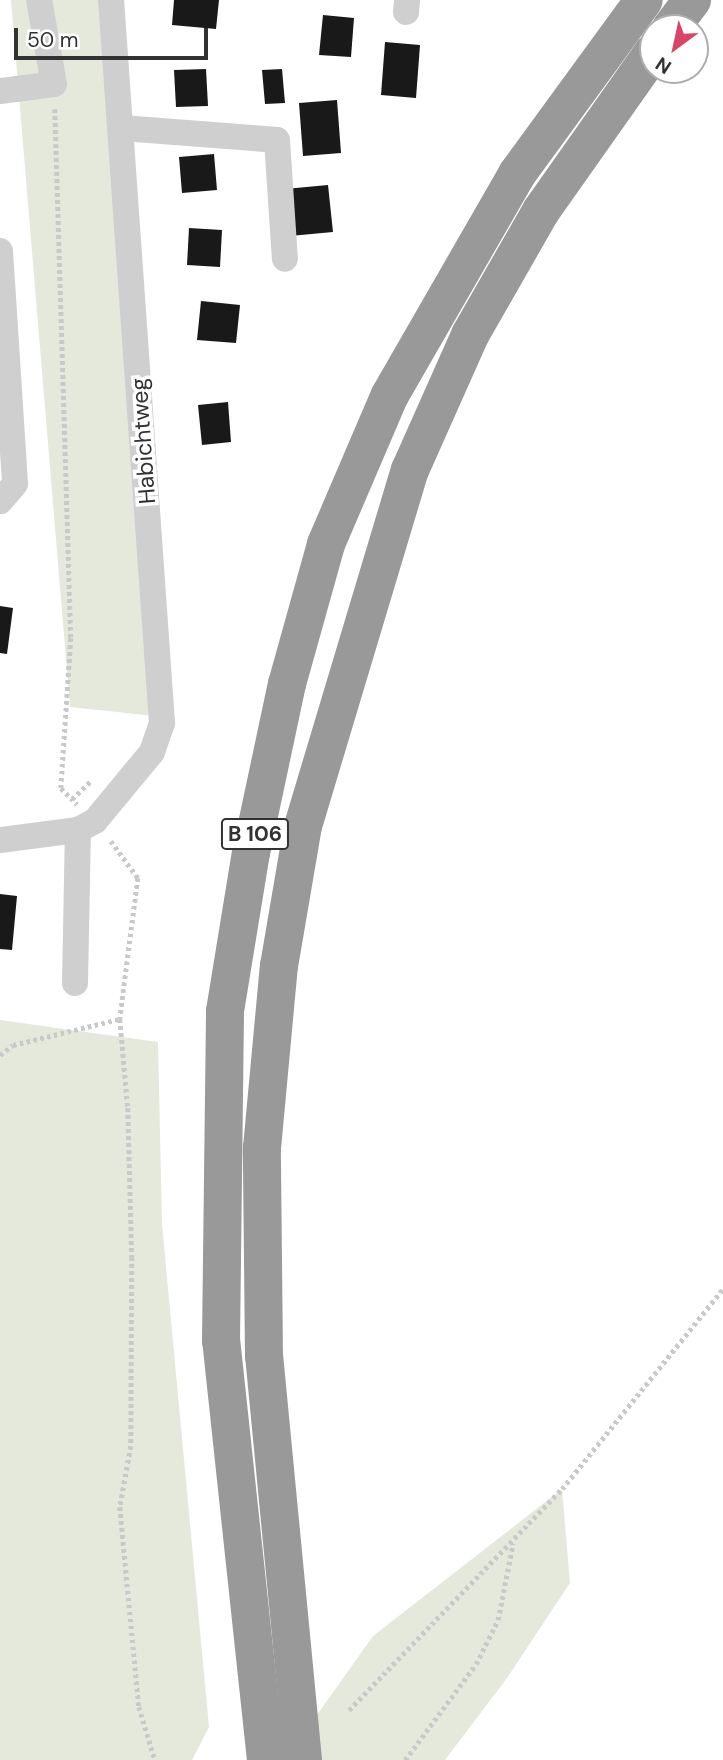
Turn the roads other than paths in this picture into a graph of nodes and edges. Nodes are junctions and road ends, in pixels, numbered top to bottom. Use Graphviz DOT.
graph roads {
  1 [pos="39,0"];
  2 [pos="111,0"];
  3 [pos="644,0"];
  4 [pos="639,72"];
  5 [pos="0,91"];
  6 [pos="122,128"];
  7 [pos="0,251"];
  8 [pos="285,259"];
  9 [pos="0,500"];
  10 [pos="87,826"];
  11 [pos="0,840"];
  12 [pos="75,983"];
  13 [pos="265,1760"];
  14 [pos="303,1760"];
  1 -- 5 [label="street"];
  2 -- 6 [label="street, Habichtweg"];
  3 -- 13 [label="highway, B 106"];
  4 -- 14 [label="highway, B 106"];
  6 -- 8 [label="street"];
  6 -- 10 [label="street, Habichtweg"];
  7 -- 9 [label="street"];
  10 -- 11 [label="street"];
  10 -- 12 [label="street"];
}
